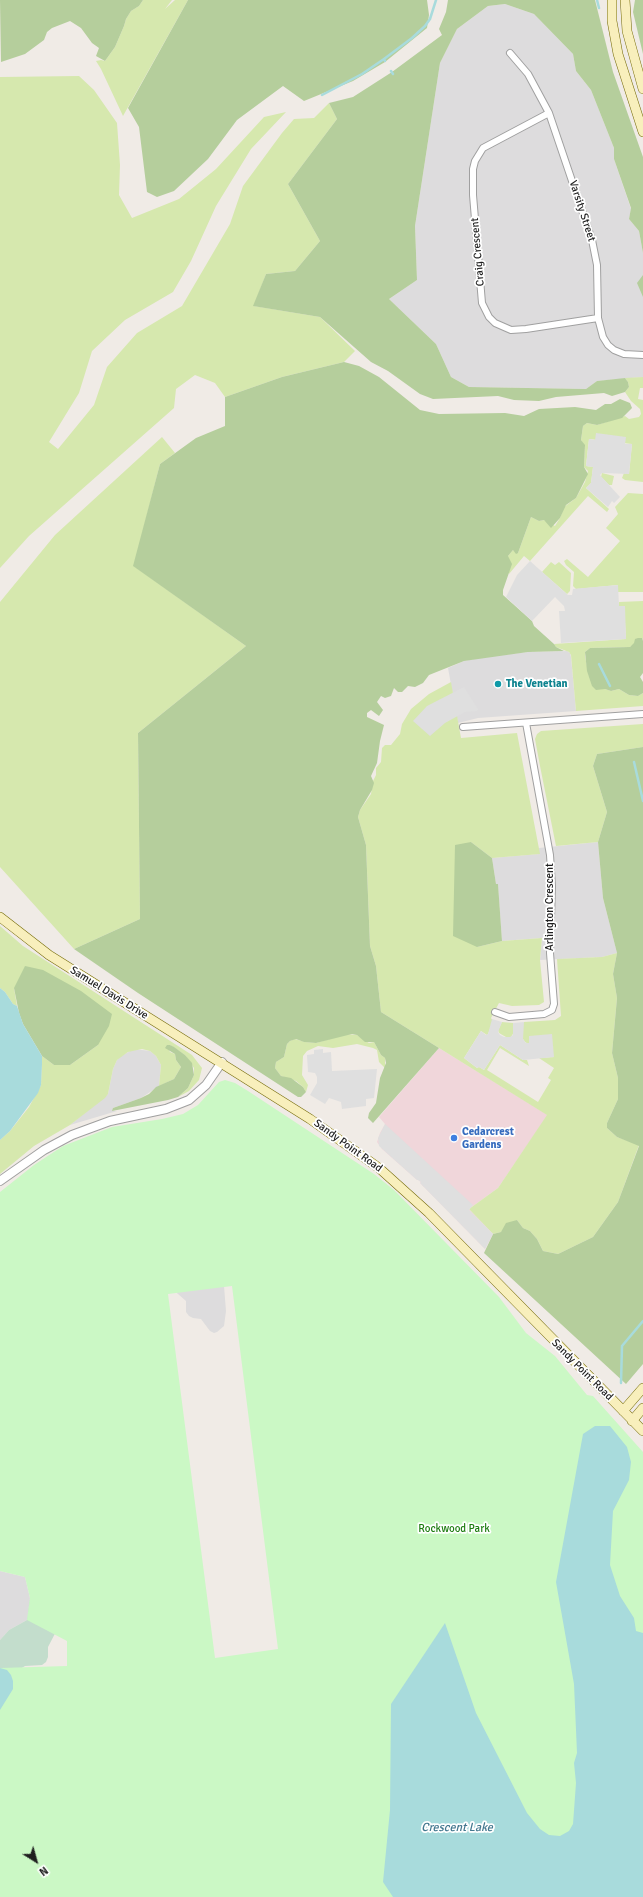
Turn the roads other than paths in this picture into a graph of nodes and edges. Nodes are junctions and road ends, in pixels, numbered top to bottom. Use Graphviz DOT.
graph roads {
  1 [pos="612,0"];
  2 [pos="625,0"];
  3 [pos="510,53"];
  4 [pos="643,89"];
  5 [pos="549,113"];
  6 [pos="643,132"];
  7 [pos="598,318"];
  8 [pos="643,355"];
  9 [pos="643,714"];
  10 [pos="526,723"];
  11 [pos="463,727"];
  12 [pos="0,918"];
  13 [pos="495,1012"];
  14 [pos="222,1062"];
  15 [pos="0,1181"];
  16 [pos="643,1388"];
  17 [pos="643,1408"];
  18 [pos="622,1411"];
  19 [pos="632,1421"];
  20 [pos="643,1432"];
  1 -- 6 [label="main road"];
  2 -- 4 [label="main road"];
  3 -- 5 [label="street, Varsity Street"];
  5 -- 7 [label="street, Varsity Street"];
  5 -- 7 [label="street, Craig Crescent"];
  7 -- 8 [label="street, Varsity Street"];
  9 -- 10 [label="street"];
  10 -- 11 [label="street"];
  10 -- 13 [label="street, Arlington Crescent"];
  12 -- 14 [label="main road, Samuel Davis Drive"];
  14 -- 15 [label="street"];
  14 -- 18 [label="main road, Sandy Point Road"];
  16 -- 18 [label="main road"];
  17 -- 19 [label="main road"];
  18 -- 19 [label="main road, Sandy Point Road"];
  19 -- 20 [label="main road, Sandy Point Road"];
}
